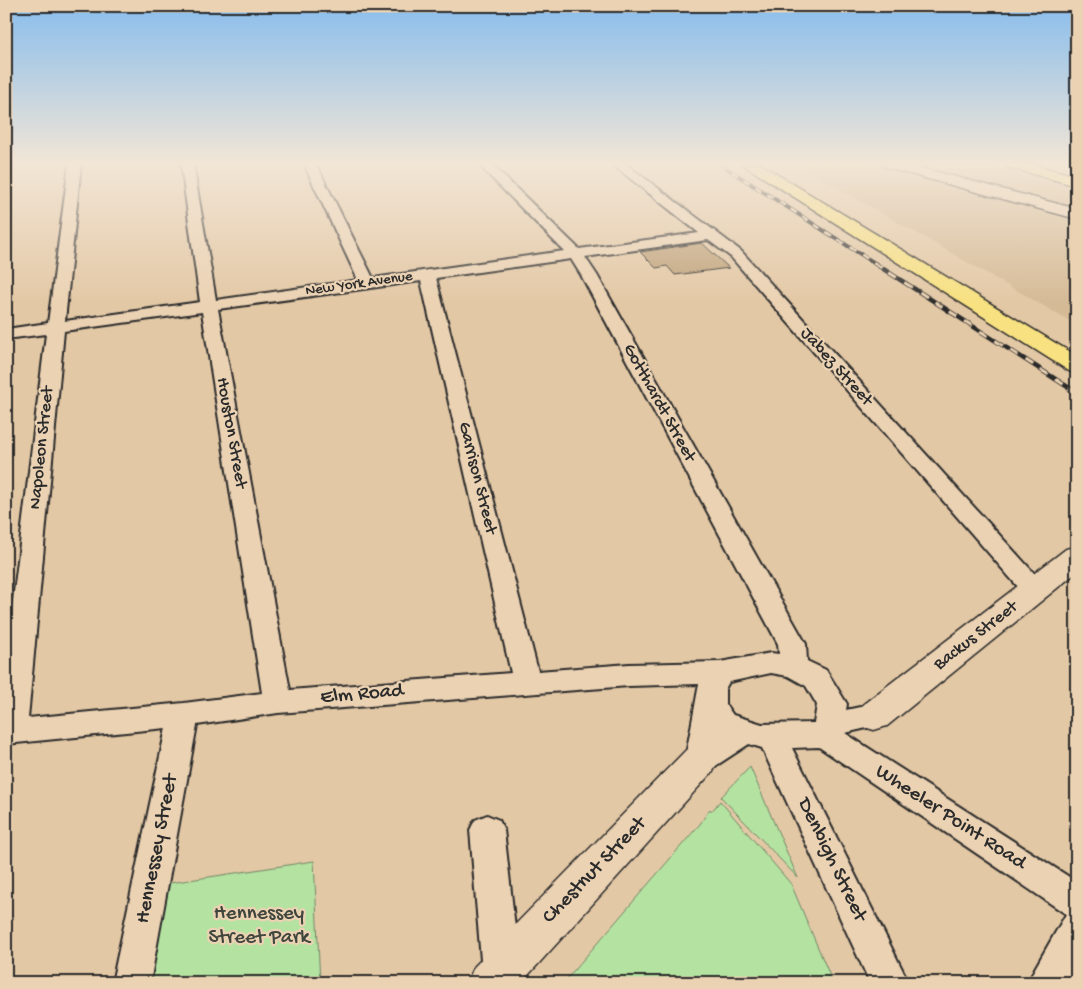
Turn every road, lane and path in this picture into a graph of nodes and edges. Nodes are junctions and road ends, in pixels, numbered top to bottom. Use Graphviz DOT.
graph roads {
  1 [pos="70,210"];
  2 [pos="194,210"];
  3 [pos="332,210"];
  4 [pos="531,210"];
  5 [pos="679,210"];
  6 [pos="824,210"];
  7 [pos="846,210"];
  8 [pos="1063,210"];
  9 [pos="1077,214"];
  10 [pos="712,235"];
  11 [pos="574,253"];
  12 [pos="427,274"];
  13 [pos="367,282"];
  14 [pos="209,304"];
  15 [pos="56,327"];
  16 [pos="6,334"];
  17 [pos="1077,348"];
  18 [pos="1077,366"];
  19 [pos="1077,556"];
  20 [pos="1034,590"];
  21 [pos="794,667"];
  22 [pos="720,673"];
  23 [pos="527,682"];
  24 [pos="278,702"];
  25 [pos="710,707"];
  26 [pos="184,715"];
  27 [pos="874,716"];
  28 [pos="828,721"];
  29 [pos="9,732"];
  30 [pos="759,734"];
  31 [pos="700,760"];
  32 [pos="487,830"];
  33 [pos="1077,902"];
  34 [pos="1077,927"];
  35 [pos="498,979"];
  36 [pos="131,983"];
  37 [pos="890,983"];
  38 [pos="1047,983"];
  1 -- 15 [label="street, Napoleon Street"];
  2 -- 14 [label="street, Houston Street"];
  3 -- 13 [label="street"];
  4 -- 11 [label="street, Gotthardt Street"];
  5 -- 10 [label="street, Jabez Street"];
  6 -- 18 [label="highway"];
  7 -- 17 [label="highway"];
  8 -- 9 [label="street"];
  10 -- 11 [label="street, New York Avenue"];
  10 -- 20 [label="street, Jabez Street"];
  11 -- 12 [label="street, New York Avenue"];
  11 -- 21 [label="street, Gotthardt Street"];
  12 -- 13 [label="street, New York Avenue"];
  12 -- 23 [label="street, Garrison Street"];
  13 -- 14 [label="street, New York Avenue"];
  14 -- 15 [label="street, New York Avenue"];
  14 -- 24 [label="street, Houston Street"];
  15 -- 16 [label="street, New York Avenue"];
  15 -- 29 [label="street, Napoleon Street"];
  19 -- 20 [label="street, Backus Street"];
  20 -- 27 [label="street, Backus Street"];
  21 -- 22 [label="street, Elm Road"];
  21 -- 28 [label="street, Elm Road"];
  22 -- 23 [label="street, Elm Road"];
  22 -- 25 [label="street"];
  23 -- 24 [label="street, Elm Road"];
  24 -- 26 [label="street, Elm Road"];
  25 -- 30 [label="street"];
  25 -- 31 [label="street"];
  26 -- 29 [label="street, Elm Road"];
  26 -- 36 [label="street, Hennessey Street"];
  27 -- 28 [label="street"];
  28 -- 30 [label="street"];
  28 -- 33 [label="street, Wheeler Point Road"];
  30 -- 31 [label="street"];
  30 -- 37 [label="street, Denbigh Street"];
  31 -- 35 [label="street, Chestnut Street"];
  32 -- 35 [label="street"];
  34 -- 38 [label="street"];
}
